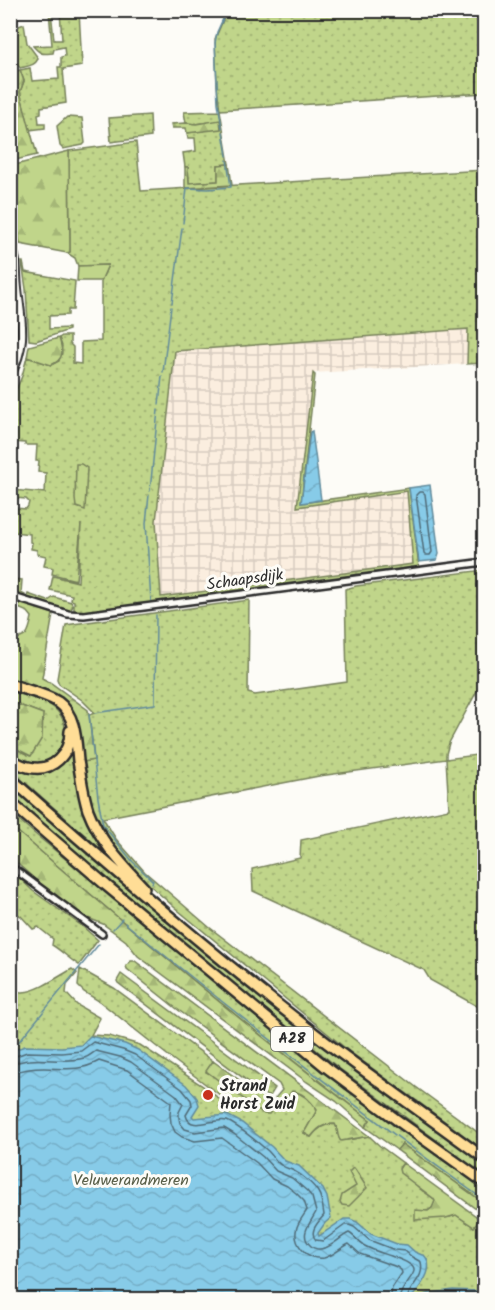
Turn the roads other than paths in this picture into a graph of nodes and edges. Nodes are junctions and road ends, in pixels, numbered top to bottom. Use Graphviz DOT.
graph roads {
  1 [pos="10,246"];
  2 [pos="10,256"];
  3 [pos="17,284"];
  4 [pos="10,376"];
  5 [pos="484,562"];
  6 [pos="10,596"];
  7 [pos="10,687"];
  8 [pos="10,759"];
  9 [pos="10,778"];
  10 [pos="10,802"];
  11 [pos="10,866"];
  12 [pos="165,912"];
  13 [pos="102,934"];
  14 [pos="484,1158"];
  15 [pos="484,1182"];
  1 -- 3 [label="main road"];
  2 -- 3 [label="main road"];
  3 -- 4 [label="main road"];
  5 -- 6 [label="street, Schaapsdijk"];
  7 -- 8 [label="highway, A28"];
  7 -- 12 [label="highway, A28"];
  9 -- 12 [label="highway, A28"];
  10 -- 15 [label="highway, A28"];
  11 -- 13 [label="street"];
  12 -- 14 [label="highway, A28"];
}
